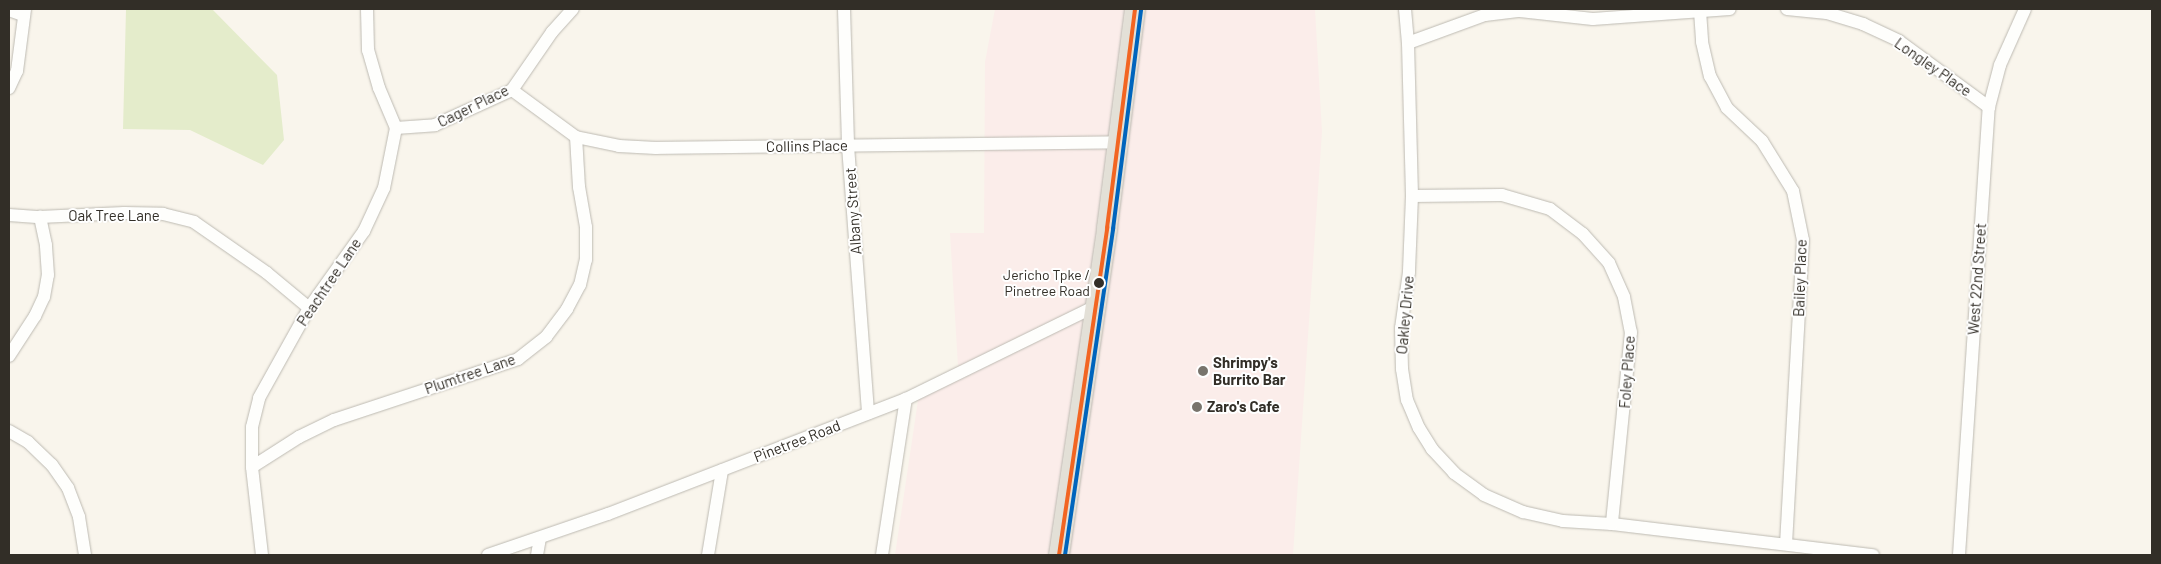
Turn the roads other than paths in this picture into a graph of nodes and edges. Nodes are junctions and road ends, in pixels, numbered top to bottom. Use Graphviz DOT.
graph roads {
  1 [pos="367,9"];
  2 [pos="572,9"];
  3 [pos="844,9"];
  4 [pos="1134,9"];
  5 [pos="1405,9"];
  6 [pos="1730,9"];
  7 [pos="1787,9"];
  8 [pos="2025,9"];
  9 [pos="9,10"];
  10 [pos="1700,11"];
  11 [pos="24,12"];
  12 [pos="1408,43"];
  13 [pos="9,88"];
  14 [pos="512,90"];
  15 [pos="1989,107"];
  16 [pos="396,128"];
  17 [pos="576,137"];
  18 [pos="1118,142"];
  19 [pos="848,146"];
  20 [pos="1412,196"];
  21 [pos="9,215"];
  22 [pos="40,217"];
  23 [pos="1096,306"];
  24 [pos="309,308"];
  25 [pos="9,356"];
  26 [pos="906,399"];
  27 [pos="868,413"];
  28 [pos="9,431"];
  29 [pos="252,467"];
  30 [pos="722,470"];
  31 [pos="1612,524"];
  32 [pos="540,538"];
  33 [pos="1786,544"];
  34 [pos="85,555"];
  35 [pos="262,555"];
  36 [pos="488,555"];
  37 [pos="537,555"];
  38 [pos="708,555"];
  39 [pos="882,555"];
  40 [pos="1059,555"];
  41 [pos="1873,555"];
  42 [pos="1959,555"];
  1 -- 16 [label="street"];
  2 -- 14 [label="street, Cager Place"];
  3 -- 19 [label="street, Albany Street"];
  4 -- 18 [label="main road"];
  5 -- 12 [label="street, Oakley Drive"];
  6 -- 10 [label="street"];
  7 -- 15 [label="street, Longley Place"];
  8 -- 15 [label="street, West 22nd Street"];
  9 -- 11 [label="street"];
  10 -- 12 [label="street"];
  10 -- 33 [label="street, Bailey Place"];
  11 -- 13 [label="street"];
  12 -- 20 [label="street, Oakley Drive"];
  14 -- 16 [label="street, Cager Place"];
  14 -- 17 [label="street, Collins Place"];
  15 -- 42 [label="street, West 22nd Street"];
  16 -- 24 [label="street, Peachtree Lane"];
  17 -- 19 [label="street, Collins Place"];
  17 -- 29 [label="street, Plumtree Lane"];
  18 -- 19 [label="street, Collins Place"];
  18 -- 23 [label="main road"];
  19 -- 27 [label="street, Albany Street"];
  20 -- 31 [label="street, Oakley Drive"];
  20 -- 31 [label="street, Foley Place"];
  21 -- 22 [label="street, Oak Tree Lane"];
  22 -- 24 [label="street, Oak Tree Lane"];
  22 -- 25 [label="street"];
  23 -- 26 [label="street, Pinetree Road"];
  23 -- 40 [label="main road"];
  24 -- 29 [label="street, Peachtree Lane"];
  26 -- 27 [label="street, Pinetree Road"];
  26 -- 39 [label="street"];
  27 -- 30 [label="street, Pinetree Road"];
  28 -- 34 [label="street"];
  29 -- 35 [label="street, Peachtree Lane"];
  30 -- 32 [label="street, Pinetree Road"];
  30 -- 38 [label="street"];
  31 -- 33 [label="street, Oakley Drive"];
  32 -- 36 [label="street, Pinetree Road"];
  32 -- 37 [label="street"];
  33 -- 41 [label="street, Oakley Drive"];
}
